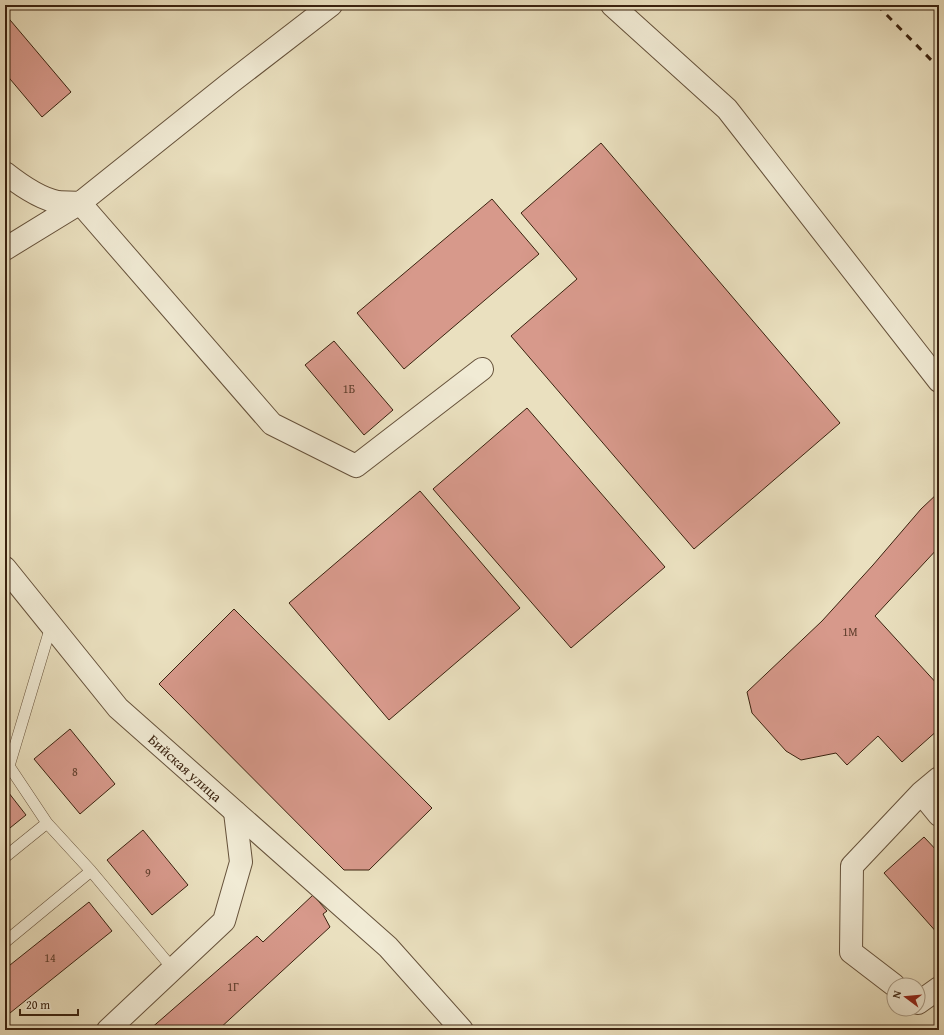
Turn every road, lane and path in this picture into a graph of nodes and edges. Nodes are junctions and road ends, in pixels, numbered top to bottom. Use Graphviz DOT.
graph roads {
  1 [pos="331,5"];
  2 [pos="612,5"];
  3 [pos="5,173"];
  4 [pos="80,203"];
  5 [pos="5,249"];
  6 [pos="482,370"];
  7 [pos="939,381"];
  8 [pos="9,580"];
  9 [pos="51,626"];
  10 [pos="939,778"];
  11 [pos="921,793"];
  12 [pos="235,812"];
  13 [pos="939,815"];
  14 [pos="47,823"];
  15 [pos="5,858"];
  16 [pos="91,872"];
  17 [pos="5,942"];
  18 [pos="173,968"];
  19 [pos="886,979"];
  20 [pos="939,988"];
  21 [pos="926,997"];
  22 [pos="108,1030"];
  23 [pos="462,1030"];
  1 -- 4 [label="street"];
  2 -- 7 [label="street"];
  3 -- 4 [label="street"];
  4 -- 5 [label="street"];
  4 -- 6 [label="street"];
  8 -- 9 [label="street, Бийская улица"];
  9 -- 12 [label="street, Бийская улица"];
  9 -- 14 [label="lane"];
  10 -- 11 [label="street"];
  11 -- 13 [label="street"];
  11 -- 19 [label="street"];
  12 -- 18 [label="street"];
  12 -- 23 [label="street, Бийская улица"];
  14 -- 15 [label="lane"];
  14 -- 16 [label="lane"];
  16 -- 17 [label="lane"];
  16 -- 18 [label="lane"];
  18 -- 22 [label="street"];
  20 -- 21 [label="street"];
}
